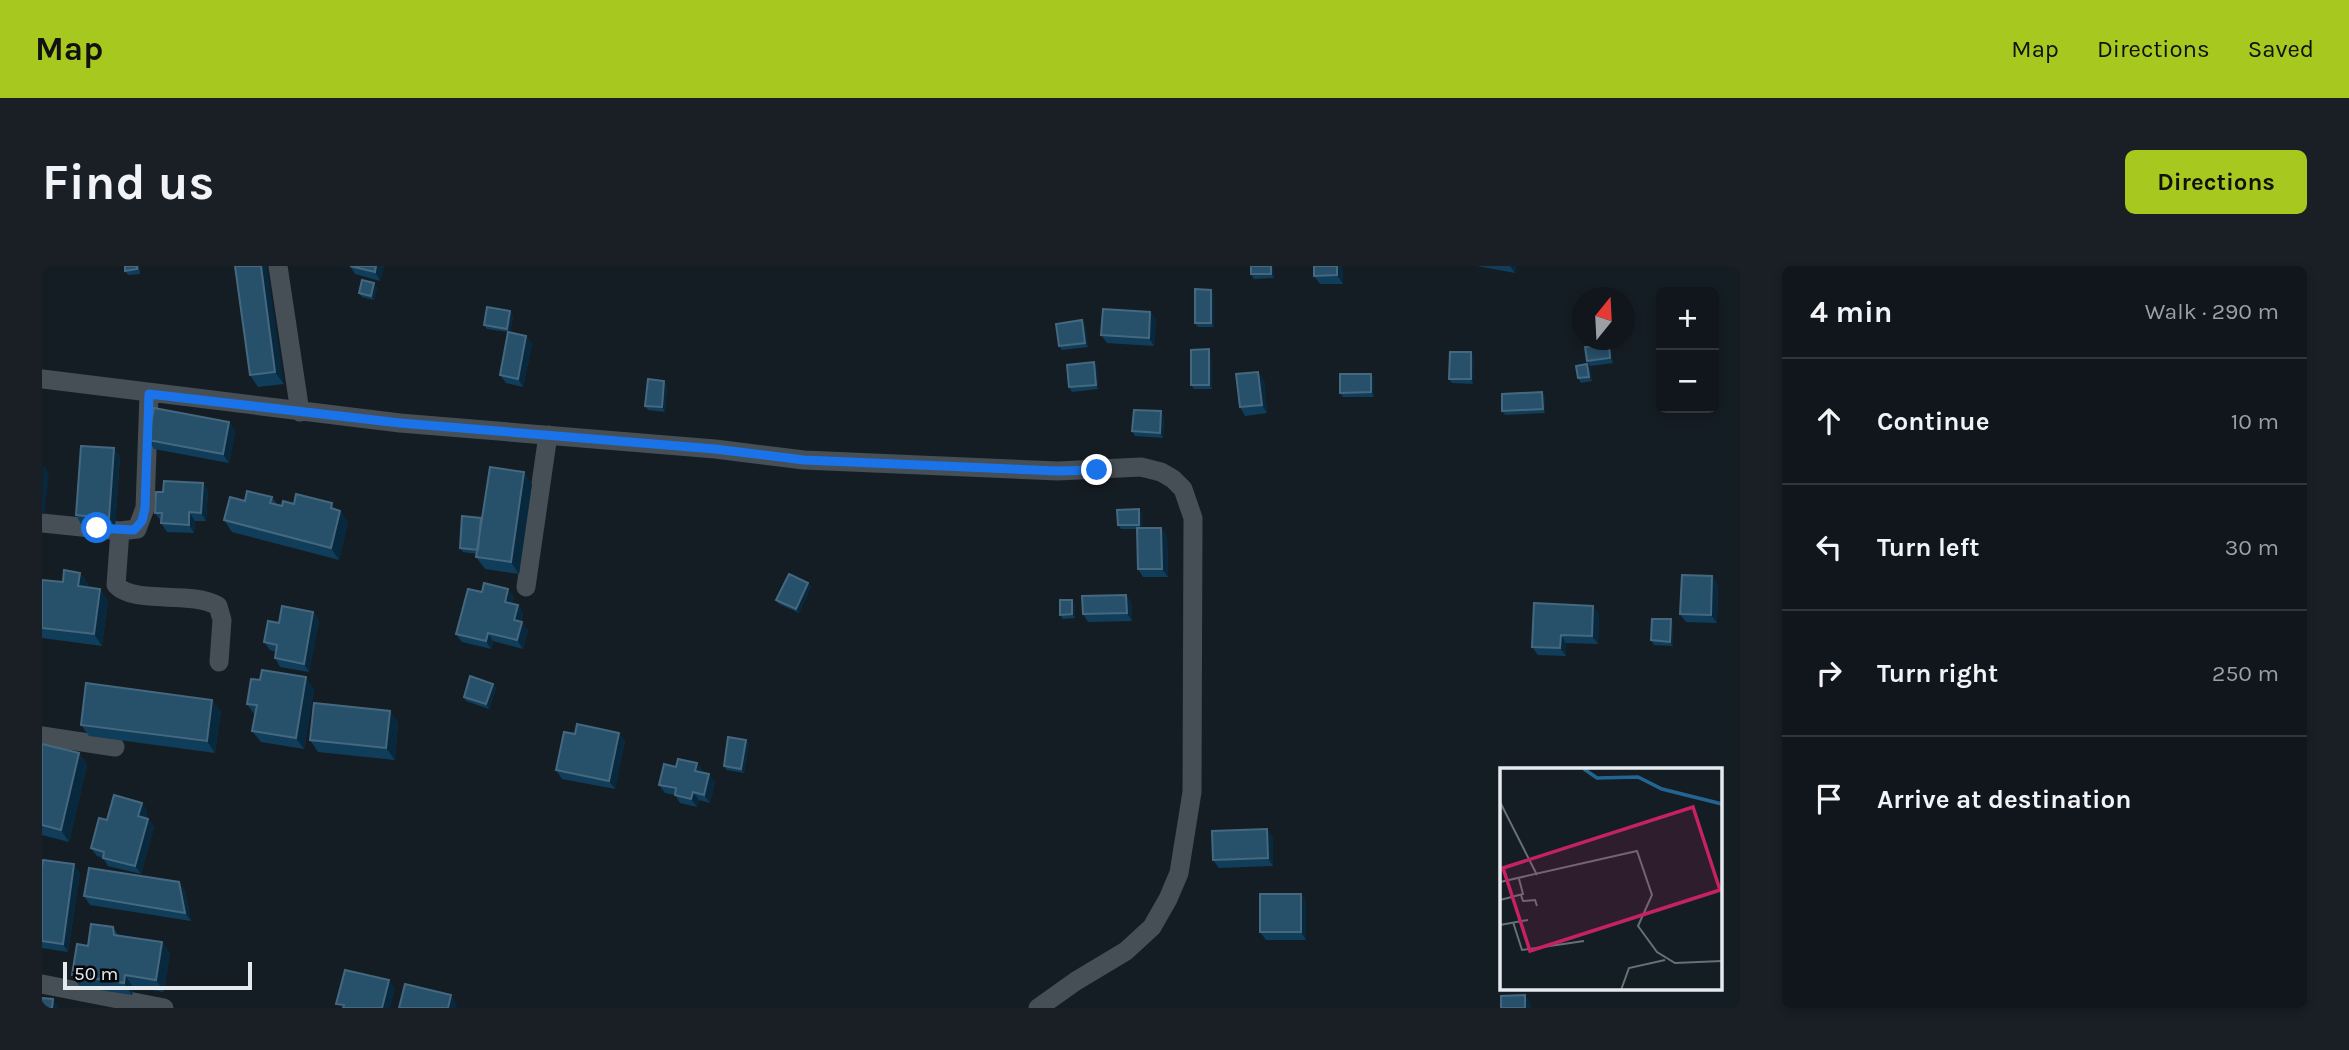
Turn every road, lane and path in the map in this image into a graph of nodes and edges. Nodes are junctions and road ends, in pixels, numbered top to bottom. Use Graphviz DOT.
graph roads {
  1 [pos="278,266"];
  2 [pos="42,379"];
  3 [pos="149,394"];
  4 [pos="300,412"];
  5 [pos="548,435"];
  6 [pos="42,523"];
  7 [pos="120,531"];
  8 [pos="526,587"];
  9 [pos="219,662"];
  10 [pos="42,736"];
  11 [pos="115,747"];
  12 [pos="42,985"];
  13 [pos="164,1008"];
  14 [pos="1038,1008"];
  1 -- 4 [label="street"];
  2 -- 3 [label="street"];
  3 -- 4 [label="street"];
  3 -- 7 [label="street"];
  4 -- 5 [label="street"];
  5 -- 8 [label="street"];
  5 -- 14 [label="street"];
  6 -- 7 [label="street"];
  7 -- 9 [label="street"];
  10 -- 11 [label="street"];
  12 -- 13 [label="street"];
}
